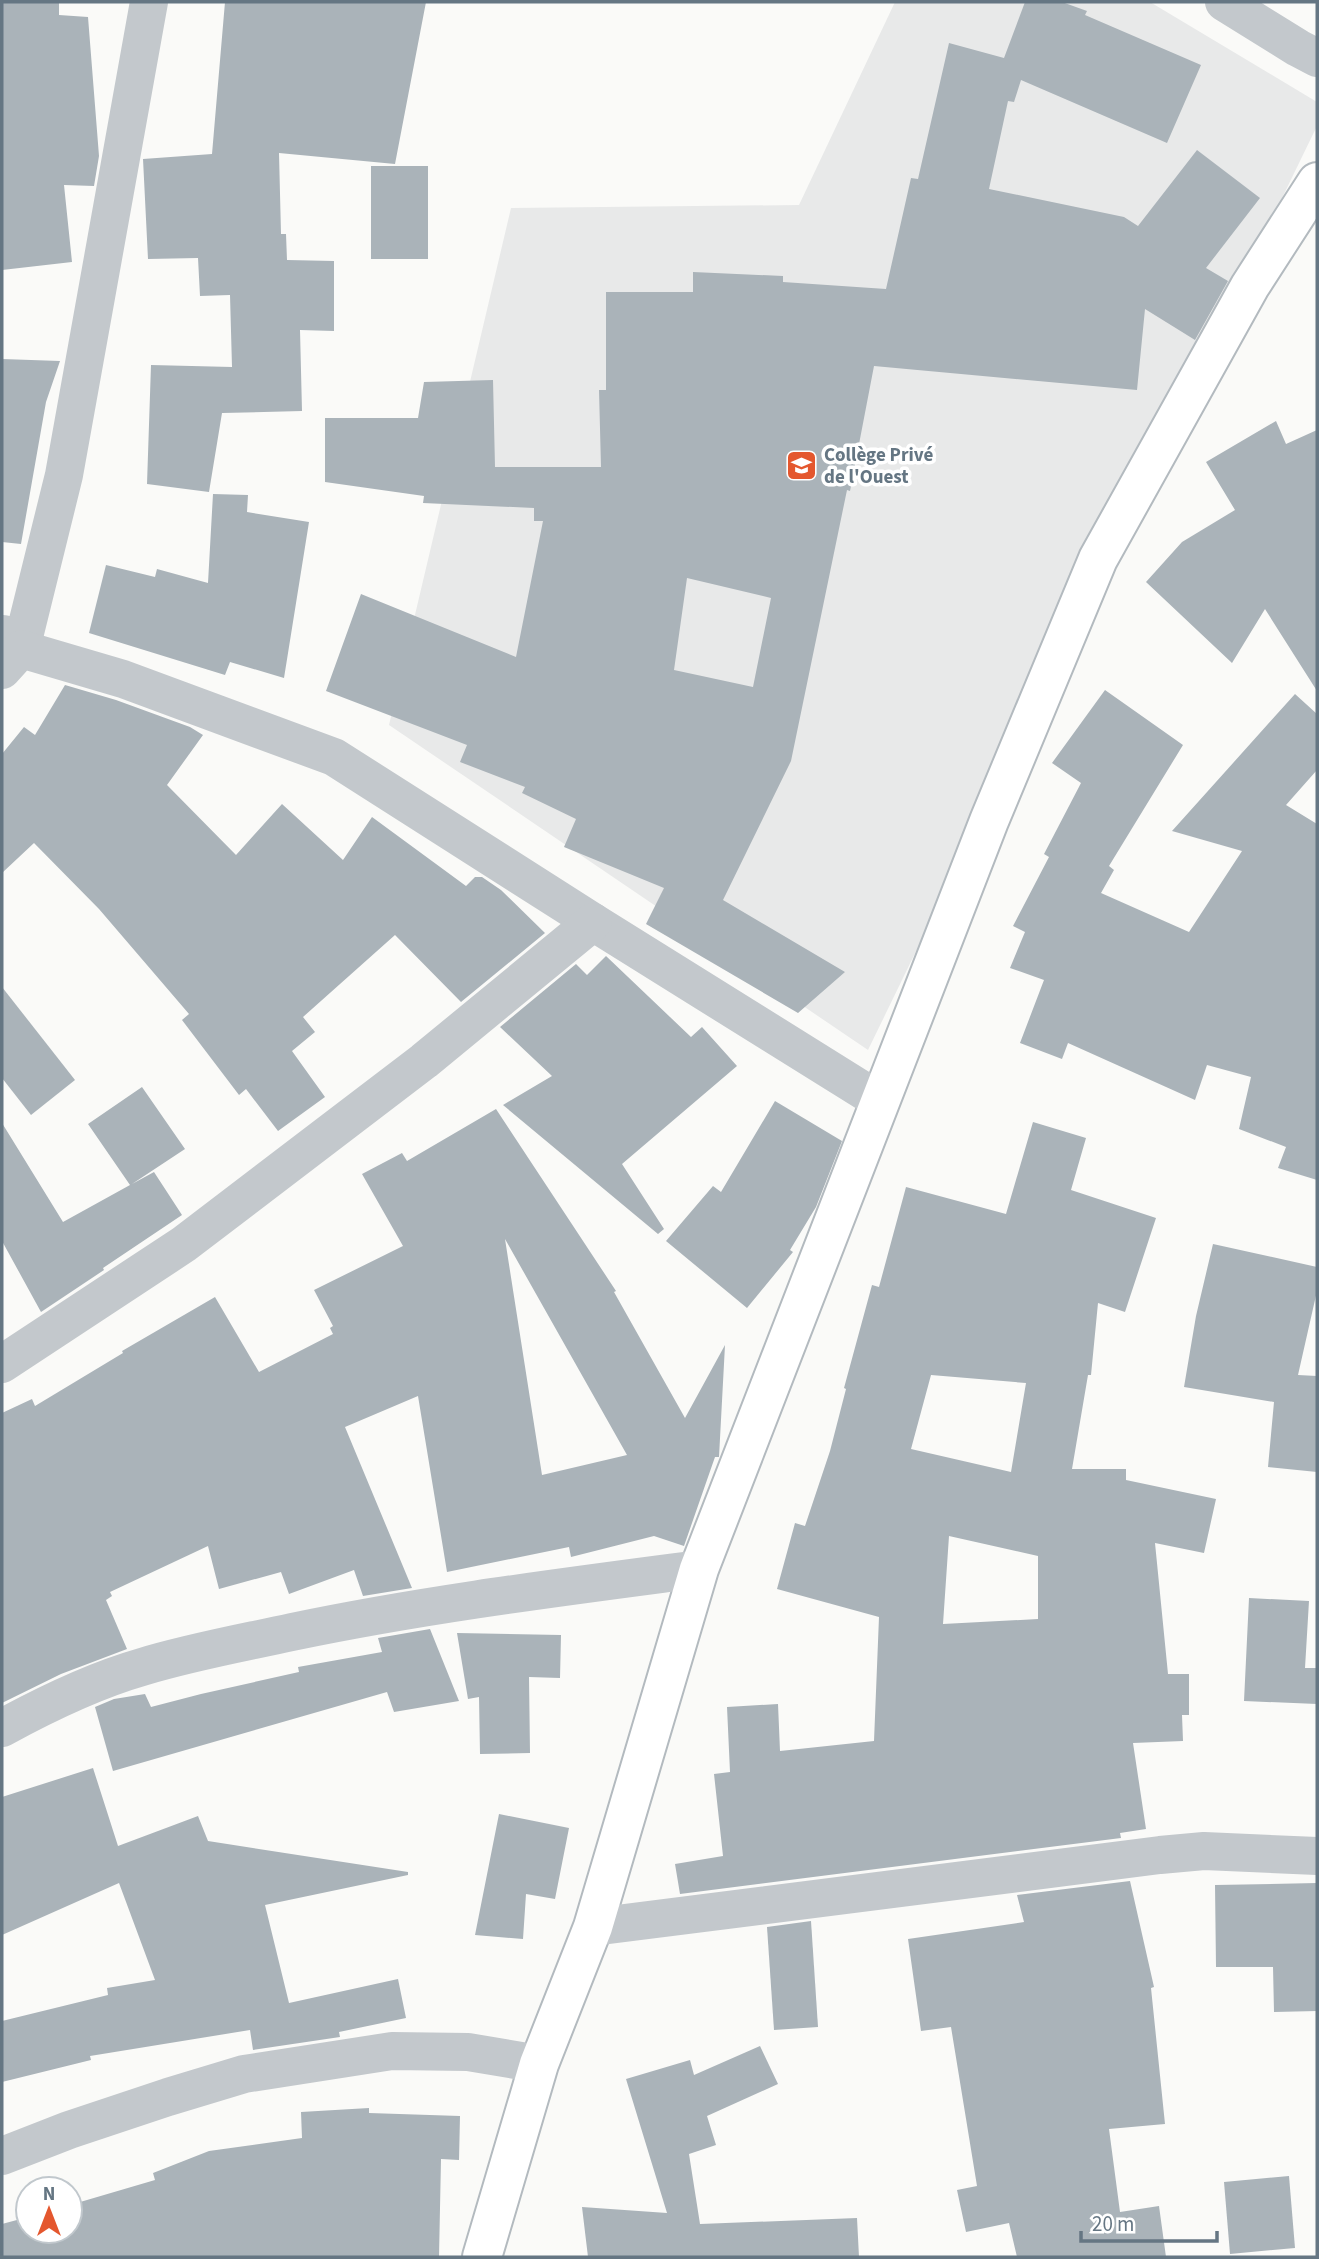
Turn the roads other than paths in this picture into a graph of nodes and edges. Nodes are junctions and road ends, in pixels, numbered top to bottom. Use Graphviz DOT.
graph roads {
  1 [pos="149,2"];
  2 [pos="1224,2"];
  3 [pos="1317,58"];
  4 [pos="1317,182"];
  5 [pos="8,651"];
  6 [pos="593,922"];
  7 [pos="880,1101"];
  8 [pos="2,1364"];
  9 [pos="699,1569"];
  10 [pos="2,1728"];
  11 [pos="1317,1856"];
  12 [pos="593,1927"];
  13 [pos="539,2064"];
  14 [pos="2,2157"];
  15 [pos="482,2257"];
  1 -- 5 [label="street"];
  2 -- 3 [label="street"];
  4 -- 7 [label="street"];
  5 -- 6 [label="street"];
  6 -- 7 [label="street"];
  6 -- 8 [label="street"];
  7 -- 9 [label="street"];
  9 -- 10 [label="street"];
  9 -- 12 [label="street"];
  11 -- 12 [label="street"];
  12 -- 13 [label="street"];
  13 -- 14 [label="street"];
  13 -- 15 [label="street"];
}
